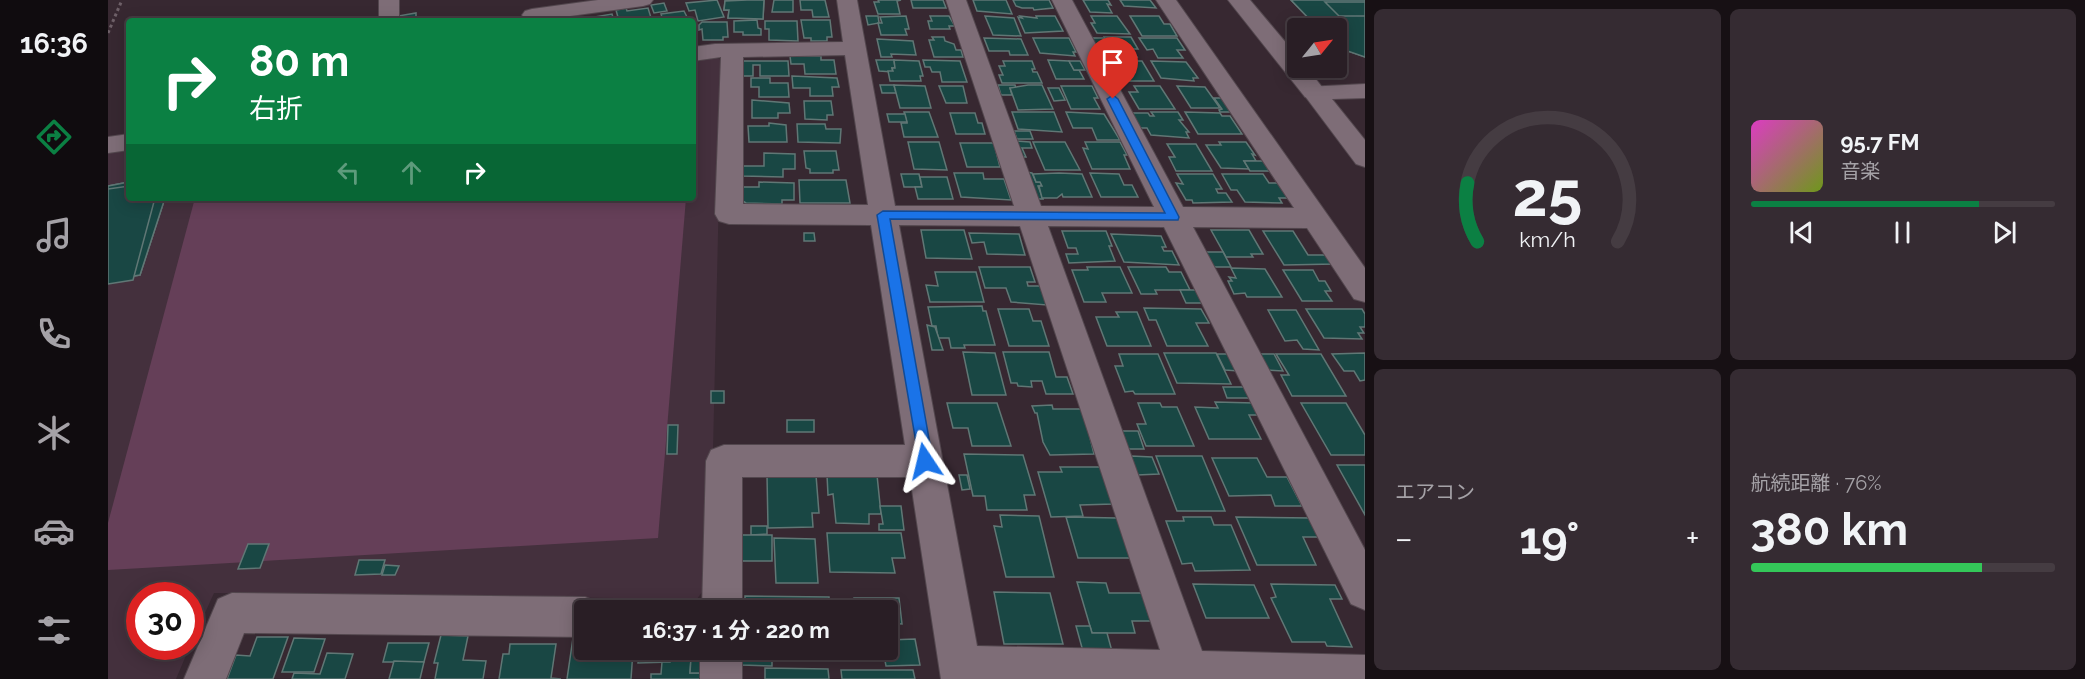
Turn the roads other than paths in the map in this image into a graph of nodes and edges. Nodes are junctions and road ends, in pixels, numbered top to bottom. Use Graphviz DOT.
graph roads {
  1 [pos="389,0"];
  2 [pos="642,0"];
  3 [pos="847,0"];
  4 [pos="956,0"];
  5 [pos="1062,0"];
  6 [pos="1166,0"];
  7 [pos="1239,0"];
  8 [pos="532,12"];
  9 [pos="389,18"];
  10 [pos="855,48"];
  11 [pos="732,51"];
  12 [pos="696,54"];
  13 [pos="1365,91"];
  14 [pos="1314,92"];
  15 [pos="126,142"];
  16 [pos="108,145"];
  17 [pos="1365,158"];
  18 [pos="883,215"];
  19 [pos="1030,216"];
  20 [pos="1173,217"];
  21 [pos="1315,218"];
  22 [pos="1365,291"];
  23 [pos="925,461"];
  24 [pos="1365,590"];
  25 [pos="722,600"];
  26 [pos="574,617"];
  27 [pos="721,660"];
  28 [pos="1188,672"];
  29 [pos="961,673"];
  30 [pos="1365,676"];
  31 [pos="204,679"];
  32 [pos="721,679"];
  1 -- 9 [label="street"];
  2 -- 8 [label="street"];
  3 -- 10 [label="street"];
  4 -- 19 [label="street"];
  5 -- 20 [label="street"];
  6 -- 21 [label="street"];
  7 -- 14 [label="street"];
  10 -- 11 [label="street"];
  10 -- 18 [label="street"];
  11 -- 12 [label="street"];
  11 -- 18 [label="street"];
  13 -- 14 [label="street"];
  14 -- 17 [label="street"];
  15 -- 16 [label="street"];
  18 -- 19 [label="street"];
  18 -- 23 [label="street"];
  19 -- 20 [label="street"];
  19 -- 28 [label="street"];
  20 -- 21 [label="street"];
  20 -- 24 [label="street"];
  21 -- 22 [label="street"];
  23 -- 25 [label="street"];
  23 -- 29 [label="street"];
  26 -- 31 [label="street"];
  27 -- 32 [label="street"];
  28 -- 29 [label="street"];
  28 -- 30 [label="street"];
}
